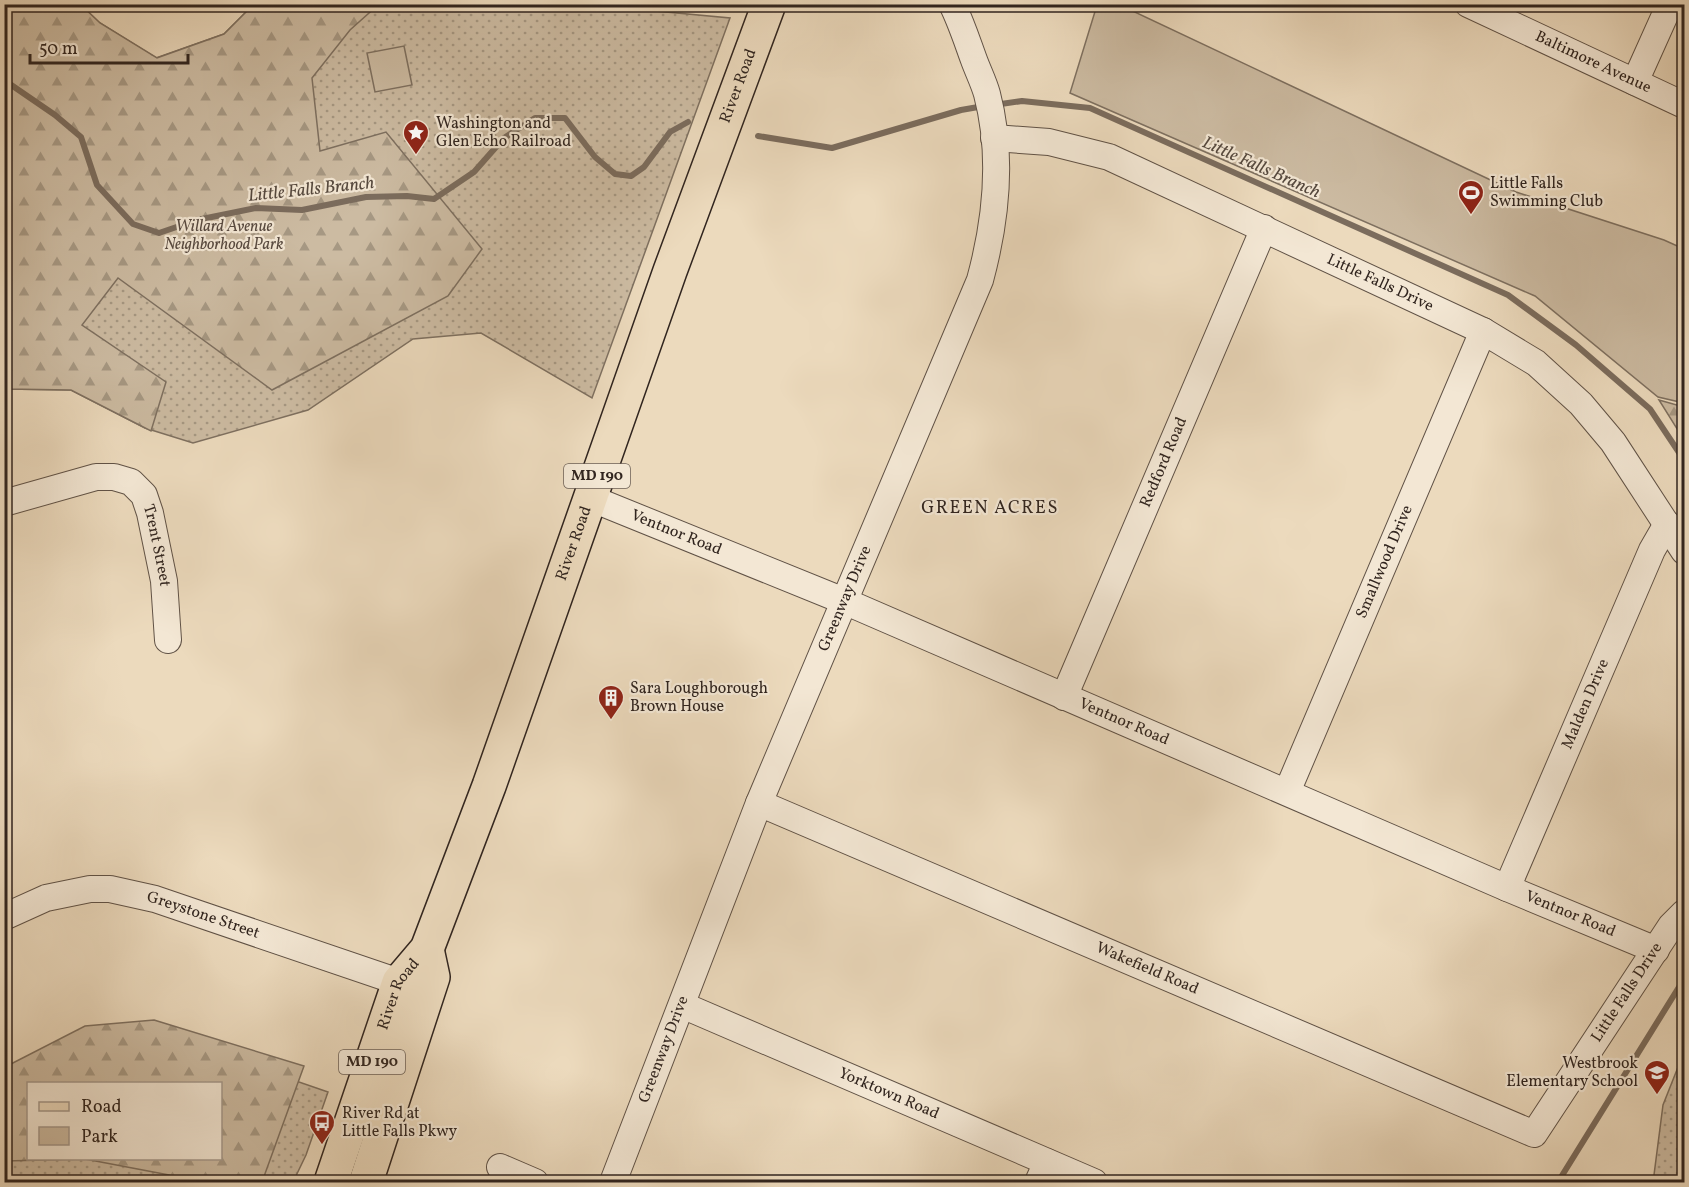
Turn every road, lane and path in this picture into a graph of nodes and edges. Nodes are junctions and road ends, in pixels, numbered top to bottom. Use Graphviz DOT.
graph roads {
  1 [pos="769,4"];
  2 [pos="952,4"];
  3 [pos="1468,4"];
  4 [pos="1670,4"];
  5 [pos="1635,82"];
  6 [pos="1684,105"];
  7 [pos="993,129"];
  8 [pos="1264,228"];
  9 [pos="1483,331"];
  10 [pos="590,498"];
  11 [pos="4,503"];
  12 [pos="1667,524"];
  13 [pos="1684,551"];
  14 [pos="844,601"];
  15 [pos="168,640"];
  16 [pos="1065,697"];
  17 [pos="1287,792"];
  18 [pos="759,803"];
  19 [pos="1507,888"];
  20 [pos="1684,913"];
  21 [pos="4,917"];
  22 [pos="427,949"];
  23 [pos="1656,950"];
  24 [pos="399,982"];
  25 [pos="682,1005"];
  26 [pos="392,1103"];
  27 [pos="1534,1134"];
  28 [pos="500,1167"];
  29 [pos="335,1169"];
  30 [pos="1043,1172"];
  31 [pos="319,1182"];
  32 [pos="366,1182"];
  33 [pos="535,1182"];
  34 [pos="614,1182"];
  35 [pos="1094,1182"];
  1 -- 10 [label="main road, River Road / MD 190"];
  2 -- 7 [label="street, Greenway Drive"];
  3 -- 5 [label="street, Baltimore Avenue"];
  4 -- 5 [label="street"];
  5 -- 6 [label="street, Baltimore Avenue"];
  7 -- 8 [label="street, Little Falls Drive"];
  7 -- 14 [label="street, Greenway Drive"];
  8 -- 9 [label="street, Little Falls Drive"];
  8 -- 16 [label="street, Redford Road"];
  9 -- 12 [label="street, Little Falls Drive"];
  9 -- 17 [label="street, Smallwood Drive"];
  10 -- 14 [label="street, Ventnor Road"];
  10 -- 22 [label="main road, River Road / MD 190"];
  11 -- 15 [label="street, Trent Street"];
  12 -- 13 [label="street, Little Falls Drive"];
  12 -- 19 [label="street, Malden Drive"];
  14 -- 16 [label="street, Ventnor Road"];
  14 -- 18 [label="street, Greenway Drive"];
  16 -- 17 [label="street, Ventnor Road"];
  17 -- 19 [label="street, Ventnor Road"];
  18 -- 25 [label="street, Greenway Drive"];
  18 -- 27 [label="street, Wakefield Road"];
  19 -- 23 [label="street, Ventnor Road"];
  20 -- 23 [label="street, Little Falls Drive"];
  21 -- 24 [label="street, Greystone Street"];
  22 -- 24 [label="main road, River Road / MD 190"];
  22 -- 26 [label="main road, River Road / MD 190"];
  23 -- 27 [label="street, Little Falls Drive"];
  24 -- 26 [label="main road"];
  24 -- 29 [label="main road, River Road / MD 190"];
  25 -- 30 [label="street, Yorktown Road"];
  25 -- 34 [label="street, Greenway Drive"];
  26 -- 32 [label="main road, River Road / MD 190"];
  28 -- 33 [label="street"];
  29 -- 31 [label="main road, River Road"];
  30 -- 35 [label="street, Yorktown Road"];
}
